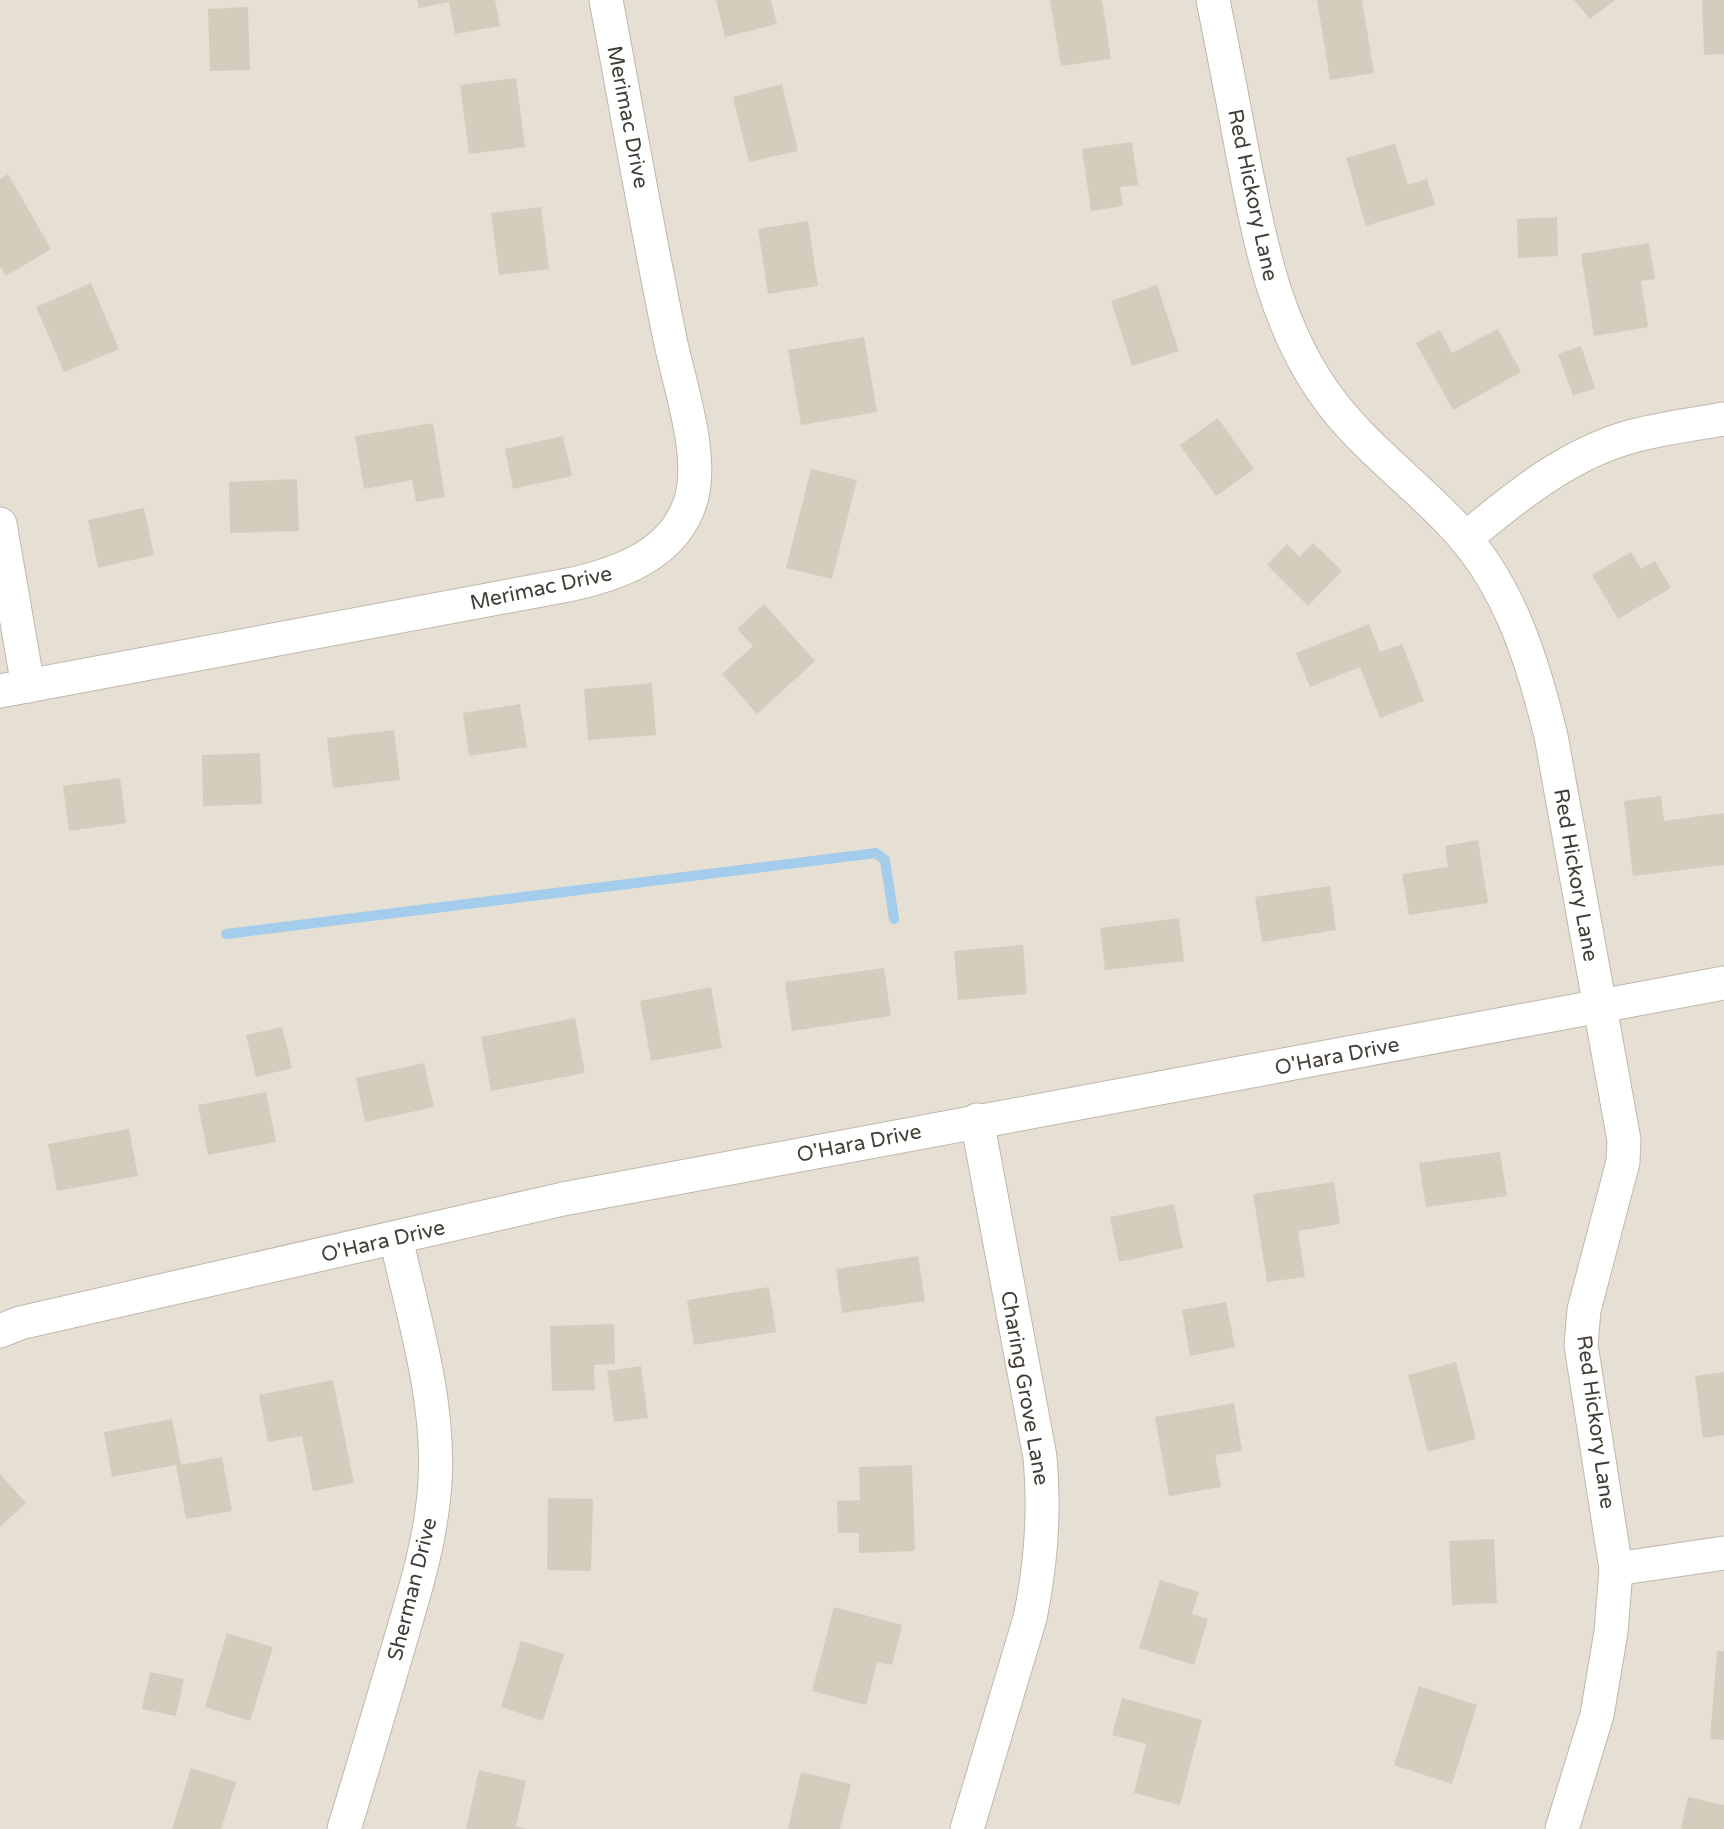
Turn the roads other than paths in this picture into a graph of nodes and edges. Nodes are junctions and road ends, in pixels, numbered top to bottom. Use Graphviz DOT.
graph roads {
  1 [pos="606,0"];
  2 [pos="1213,0"];
  3 [pos="1724,419"];
  4 [pos="0,524"];
  5 [pos="1465,539"];
  6 [pos="14,688"];
  7 [pos="1724,983"];
  8 [pos="1600,1006"];
  9 [pos="977,1120"];
  10 [pos="396,1238"];
  11 [pos="0,1330"];
  12 [pos="1724,1552"];
  13 [pos="1616,1569"];
  14 [pos="345,1829"];
  15 [pos="967,1829"];
  16 [pos="1562,1829"];
  1 -- 6 [label="street, Merimac Drive"];
  2 -- 5 [label="street, Red Hickory Lane"];
  3 -- 5 [label="street"];
  4 -- 6 [label="street"];
  5 -- 8 [label="street, Red Hickory Lane"];
  7 -- 8 [label="street, O'Hara Drive"];
  8 -- 9 [label="street, O'Hara Drive"];
  8 -- 13 [label="street, Red Hickory Lane"];
  9 -- 10 [label="street, O'Hara Drive"];
  9 -- 15 [label="street, Charing Grove Lane"];
  10 -- 11 [label="street, O'Hara Drive"];
  10 -- 14 [label="street, Sherman Drive"];
  12 -- 13 [label="street"];
  13 -- 16 [label="street, Red Hickory Lane"];
}
